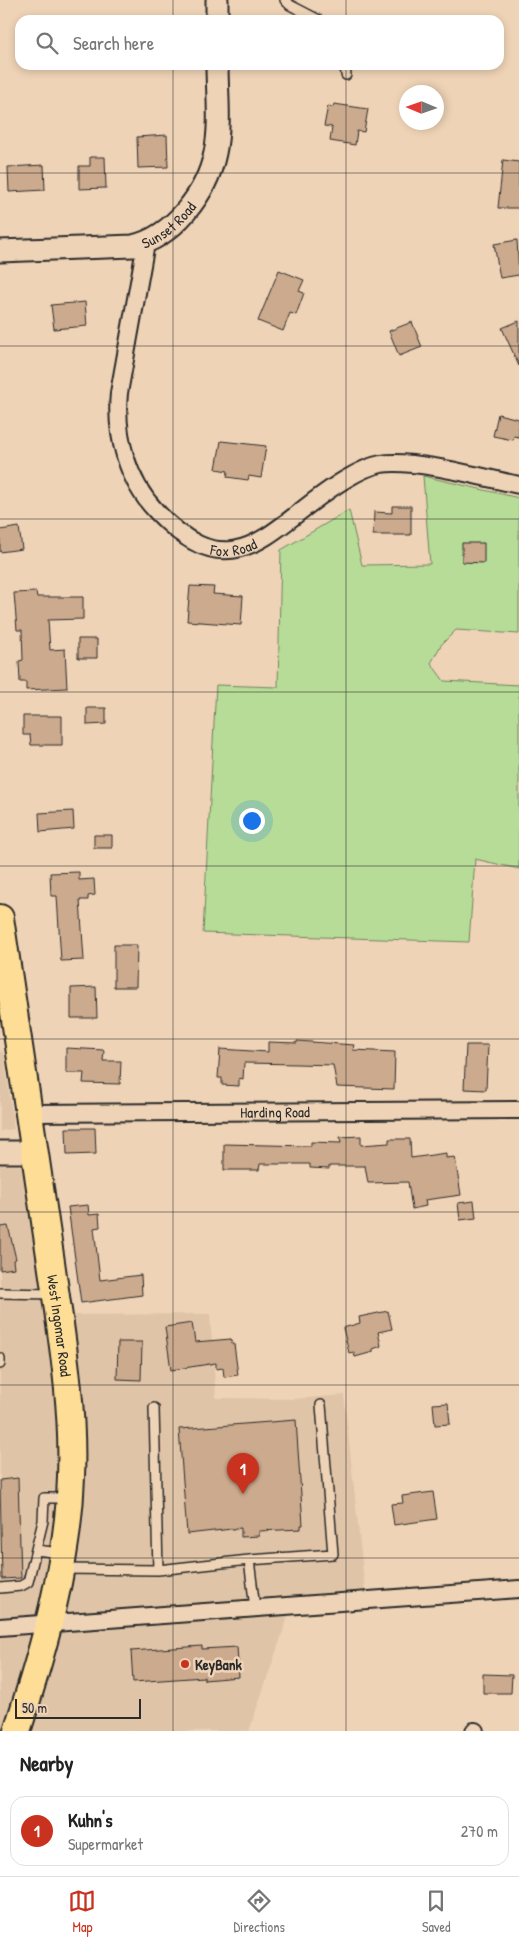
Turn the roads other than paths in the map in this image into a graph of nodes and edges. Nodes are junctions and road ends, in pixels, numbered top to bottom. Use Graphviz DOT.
graph roads {
  1 [pos="216,0"];
  2 [pos="285,0"];
  3 [pos="217,15"];
  4 [pos="309,15"];
  5 [pos="217,70"];
  6 [pos="346,70"];
  7 [pos="346,75"];
  8 [pos="146,244"];
  9 [pos="0,251"];
  10 [pos="519,485"];
  11 [pos="0,918"];
  12 [pos="519,1110"];
  13 [pos="30,1113"];
  14 [pos="0,1152"];
  15 [pos="36,1152"];
  16 [pos="0,1292"];
  17 [pos="55,1294"];
  18 [pos="0,1358"];
  19 [pos="0,1364"];
  20 [pos="321,1405"];
  21 [pos="154,1408"];
  22 [pos="70,1498"];
  23 [pos="36,1550"];
  24 [pos="249,1560"];
  25 [pos="63,1561"];
  26 [pos="158,1570"];
  27 [pos="0,1588"];
  28 [pos="519,1589"];
  29 [pos="255,1608"];
  30 [pos="49,1623"];
  31 [pos="0,1627"];
  32 [pos="17,1731"];
  1 -- 3 [label="street"];
  2 -- 4 [label="lane"];
  5 -- 8 [label="street, Sunset Road"];
  6 -- 7 [label="lane"];
  8 -- 9 [label="street, Sunset Road"];
  8 -- 10 [label="street, Fox Road"];
  11 -- 13 [label="main road, West Ingomar Road"];
  12 -- 13 [label="street, Harding Road"];
  13 -- 15 [label="main road, West Ingomar Road"];
  14 -- 15 [label="street"];
  15 -- 17 [label="main road, West Ingomar Road"];
  16 -- 17 [label="lane"];
  17 -- 22 [label="main road, West Ingomar Road"];
  18 -- 19 [label="lane"];
  20 -- 24 [label="lane"];
  21 -- 26 [label="lane"];
  22 -- 23 [label="lane"];
  22 -- 25 [label="main road, West Ingomar Road"];
  23 -- 25 [label="lane"];
  23 -- 27 [label="lane"];
  24 -- 26 [label="lane"];
  24 -- 29 [label="lane"];
  25 -- 26 [label="lane"];
  25 -- 30 [label="main road, West Ingomar Road"];
  28 -- 29 [label="street"];
  29 -- 30 [label="street"];
  30 -- 31 [label="street"];
  30 -- 32 [label="main road, West Ingomar Road"];
}
